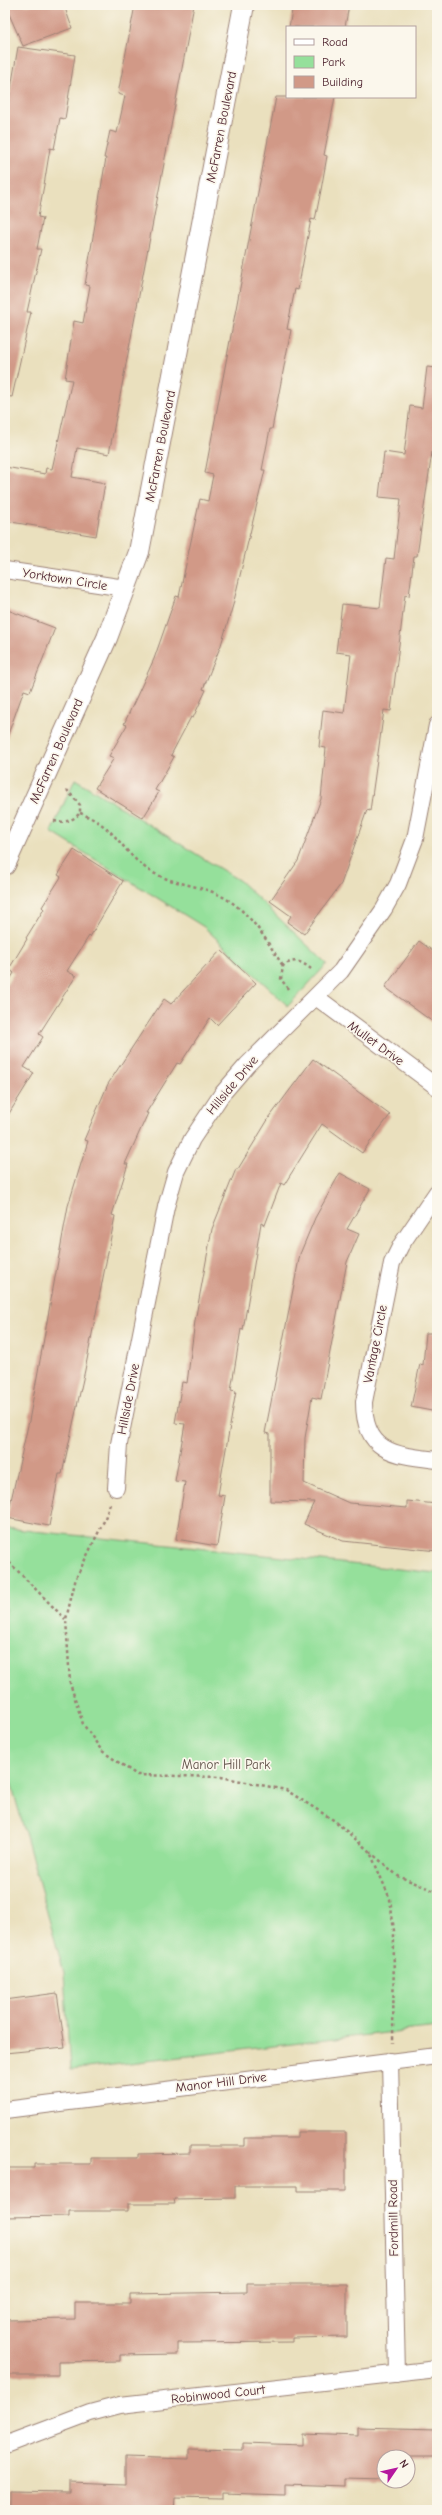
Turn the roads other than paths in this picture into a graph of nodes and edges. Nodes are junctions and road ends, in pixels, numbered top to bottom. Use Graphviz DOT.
graph roads {
  1 [pos="244,5"];
  2 [pos="5,570"];
  3 [pos="125,588"];
  4 [pos="437,725"];
  5 [pos="5,865"];
  6 [pos="316,997"];
  7 [pos="437,1087"];
  8 [pos="437,1192"];
  9 [pos="437,1460"];
  10 [pos="116,1488"];
  11 [pos="437,2056"];
  12 [pos="390,2061"];
  13 [pos="5,2110"];
  14 [pos="437,2369"];
  15 [pos="397,2374"];
  16 [pos="5,2445"];
  1 -- 3 [label="street, McFarren Boulevard"];
  2 -- 3 [label="street, Yorktown Circle"];
  3 -- 5 [label="street, McFarren Boulevard"];
  4 -- 6 [label="street, Hillside Drive"];
  6 -- 7 [label="street, Mullet Drive"];
  6 -- 10 [label="street, Hillside Drive"];
  8 -- 9 [label="street, Vantage Circle"];
  11 -- 12 [label="street, Manor Hill Drive"];
  12 -- 13 [label="street, Manor Hill Drive"];
  12 -- 15 [label="street, Fordmill Road"];
  14 -- 15 [label="street, Robinwood Court"];
  15 -- 16 [label="street, Robinwood Court"];
}
